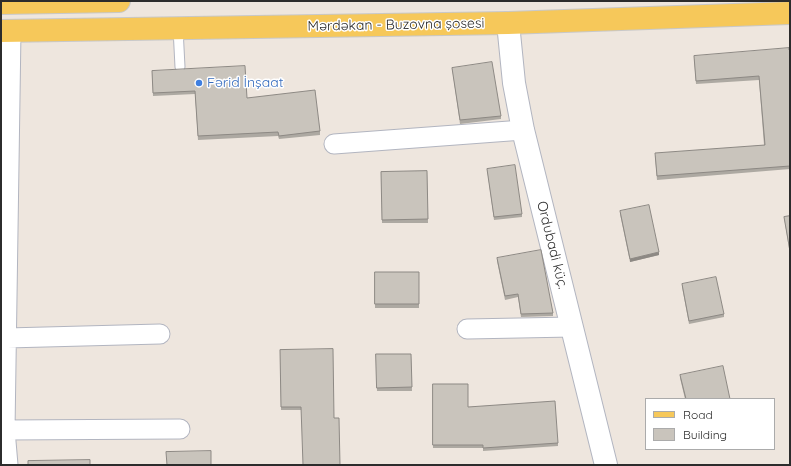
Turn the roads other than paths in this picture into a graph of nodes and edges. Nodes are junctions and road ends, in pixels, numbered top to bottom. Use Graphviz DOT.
graph roads {
  1 [pos="119,1"];
  2 [pos="1,3"];
  3 [pos="790,14"];
  4 [pos="508,23"];
  5 [pos="178,28"];
  6 [pos="6,31"];
  7 [pos="180,67"];
  8 [pos="523,130"];
  9 [pos="334,144"];
  10 [pos="572,327"];
  11 [pos="467,329"];
  12 [pos="160,334"];
  13 [pos="7,338"];
  14 [pos="180,429"];
  15 [pos="5,430"];
  16 [pos="8,465"];
  17 [pos="606,465"];
  1 -- 2 [label="main road"];
  3 -- 4 [label="main road, Mərdəkan - Buzovna şosesi"];
  4 -- 5 [label="main road, Mərdəkan - Buzovna şosesi"];
  4 -- 8 [label="street, Ordubadi küç."];
  5 -- 6 [label="main road, Mərdəkan - Buzovna şosesi"];
  5 -- 7 [label="lane"];
  6 -- 13 [label="street"];
  8 -- 9 [label="street"];
  8 -- 10 [label="street, Ordubadi küç."];
  10 -- 11 [label="street"];
  10 -- 17 [label="street, Ordubadi küç."];
  12 -- 13 [label="street"];
  13 -- 15 [label="street"];
  14 -- 15 [label="street"];
  15 -- 16 [label="street"];
}
